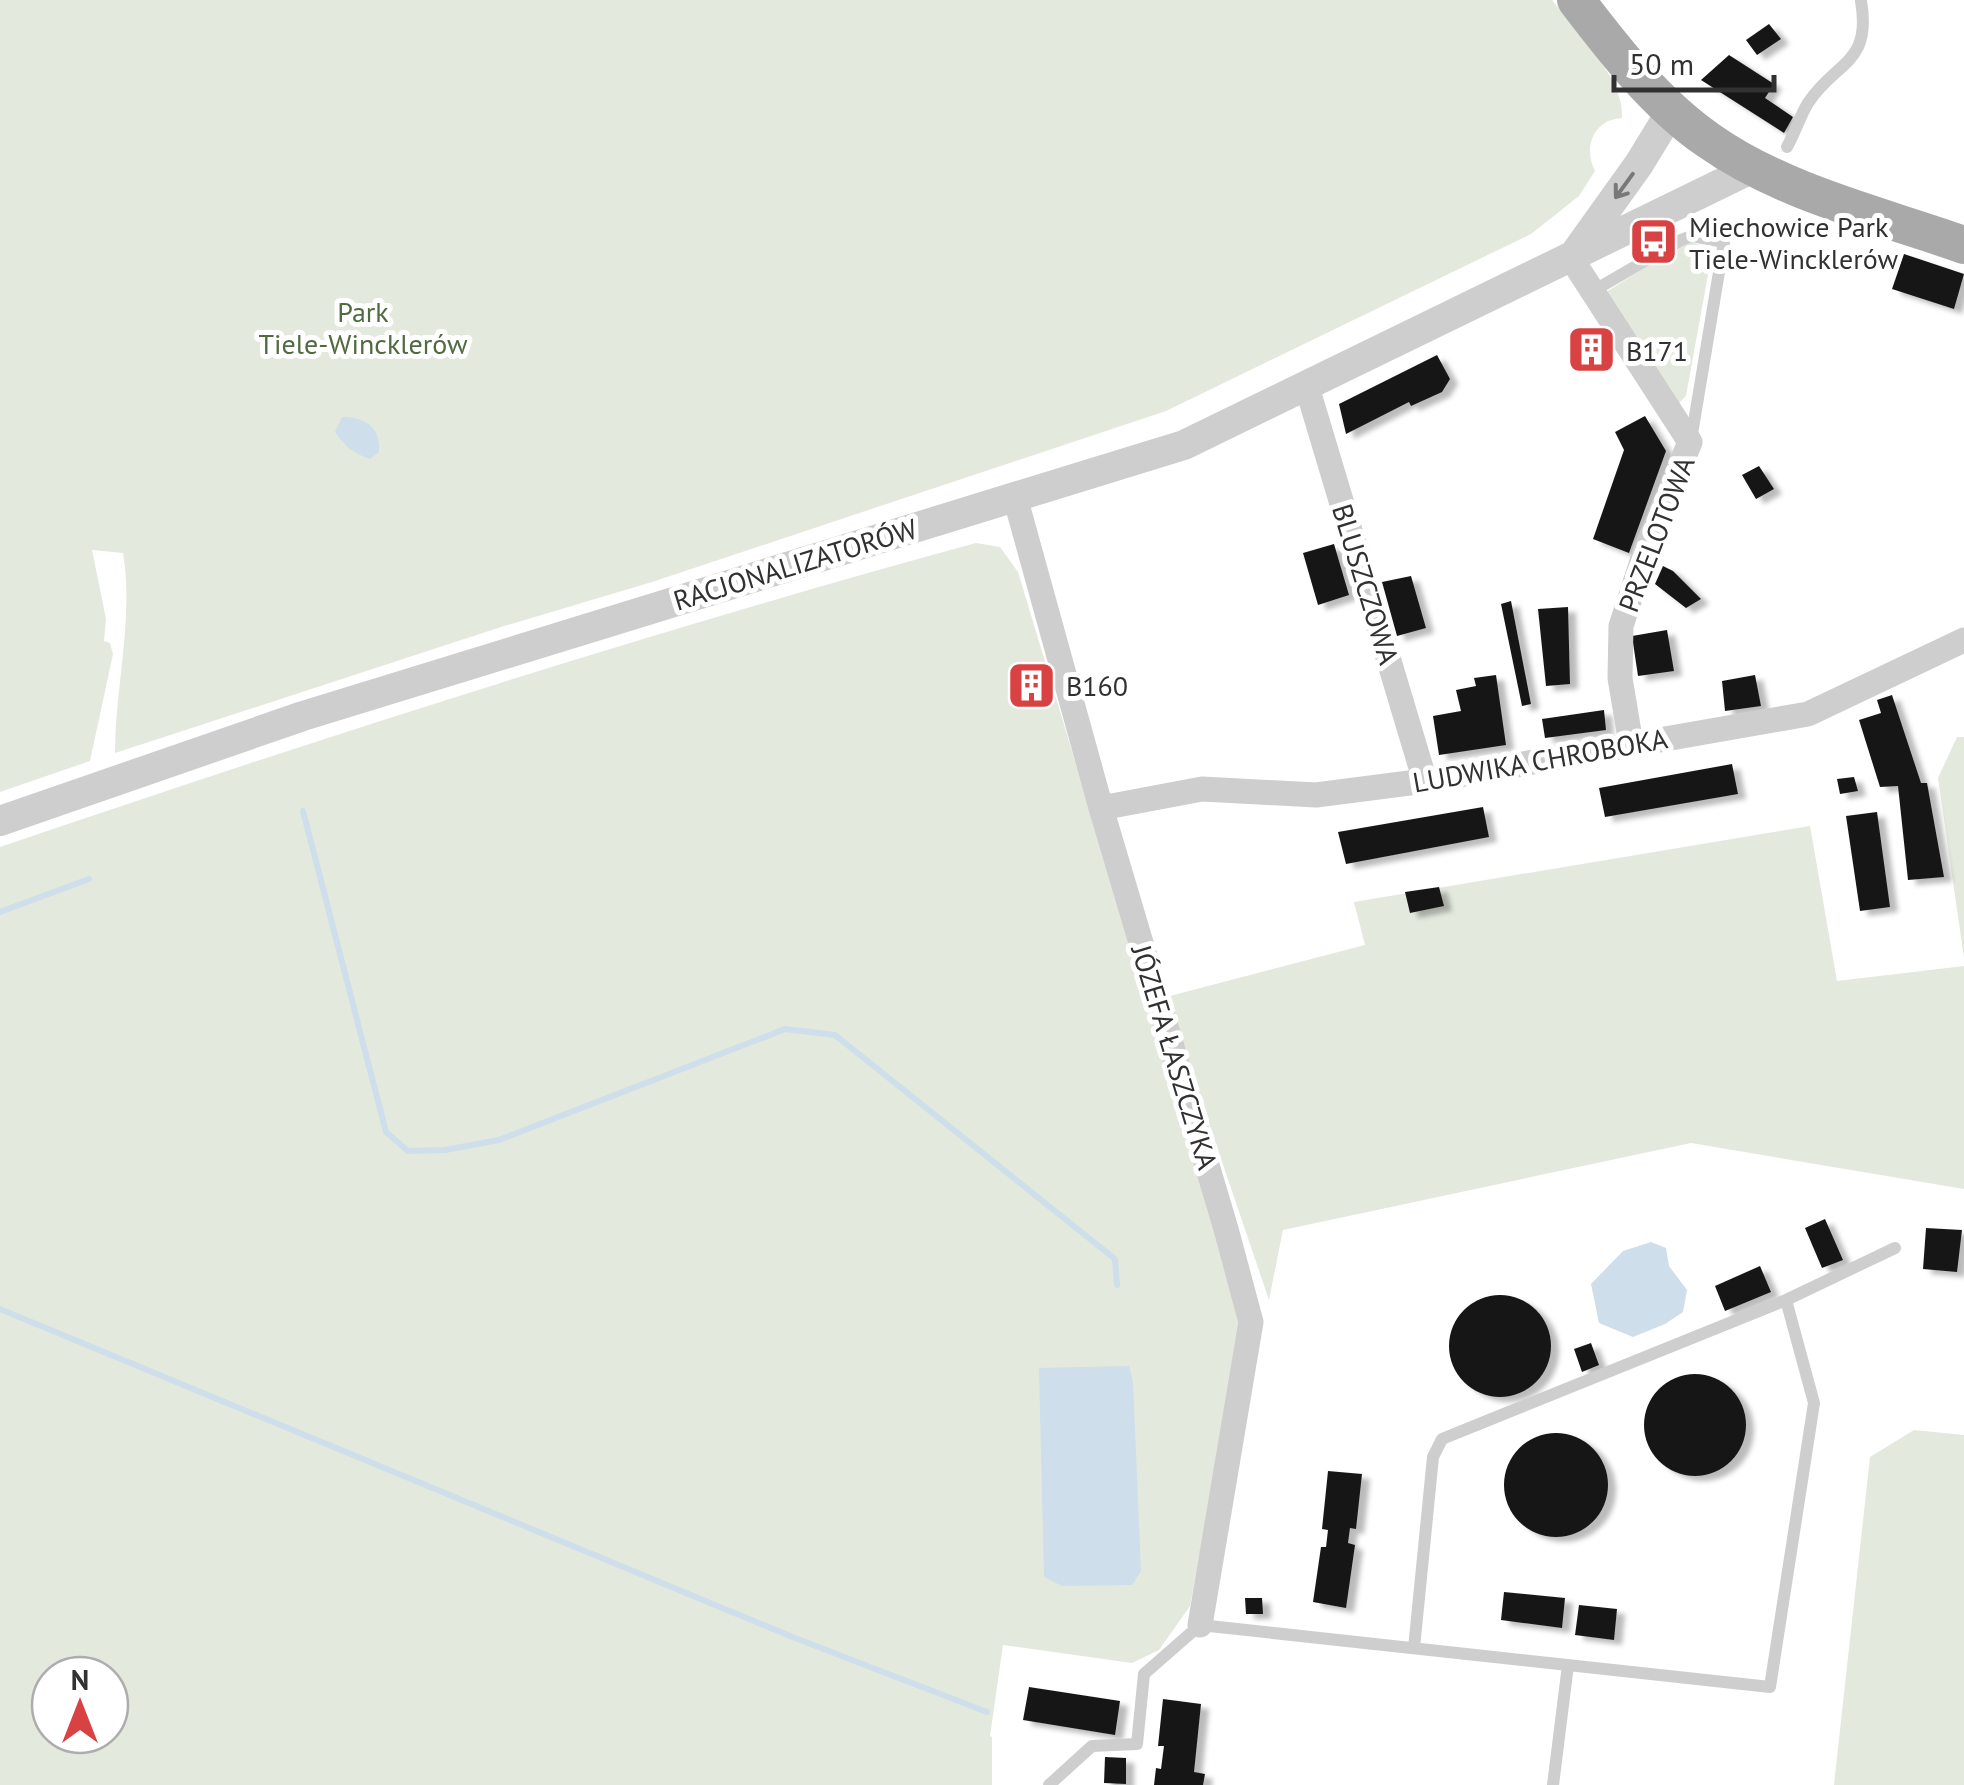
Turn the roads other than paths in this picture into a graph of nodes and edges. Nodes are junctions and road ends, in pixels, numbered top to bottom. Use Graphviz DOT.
graph roads {
  1 [pos="1576,0"];
  2 [pos="1861,1"];
  3 [pos="1672,110"];
  4 [pos="1787,147"];
  5 [pos="1753,168"];
  6 [pos="1964,246"];
  7 [pos="1571,258"];
  8 [pos="1592,291"];
  9 [pos="1307,387"];
  10 [pos="1690,442"];
  11 [pos="1015,497"];
  12 [pos="1964,640"];
  13 [pos="1630,744"];
  14 [pos="1425,781"];
  15 [pos="1101,808"];
  16 [pos="0,821"];
  17 [pos="1895,1248"];
  18 [pos="1786,1300"];
  19 [pos="1200,1626"];
  20 [pos="1414,1648"];
  21 [pos="1568,1665"];
  22 [pos="1049,1785"];
  23 [pos="1553,1785"];
  1 -- 3 [label="main road"];
  2 -- 4 [label="lane"];
  3 -- 5 [label="main road"];
  3 -- 7 [label="street, RACJONALIZATORÓW, one-way"];
  5 -- 6 [label="main road"];
  5 -- 7 [label="street, RACJONALIZATORÓW"];
  7 -- 8 [label="street"];
  7 -- 9 [label="street, RACJONALIZATORÓW"];
  8 -- 10 [label="street"];
  8 -- 10 [label="lane"];
  9 -- 11 [label="street, RACJONALIZATORÓW"];
  9 -- 14 [label="street, BLUSZCZOWA"];
  10 -- 13 [label="street, PRZELOTOWA"];
  11 -- 15 [label="street, JÓZEFA ŁASZCZYKA"];
  11 -- 16 [label="street, RACJONALIZATORÓW"];
  12 -- 13 [label="street, LUDWIKA CHROBOKA"];
  13 -- 14 [label="street, LUDWIKA CHROBOKA"];
  14 -- 15 [label="street, LUDWIKA CHROBOKA"];
  15 -- 19 [label="street, JÓZEFA ŁASZCZYKA"];
  17 -- 18 [label="lane"];
  18 -- 20 [label="lane"];
  18 -- 21 [label="lane"];
  19 -- 20 [label="lane"];
  19 -- 22 [label="lane"];
  20 -- 21 [label="lane"];
  21 -- 23 [label="lane"];
}
